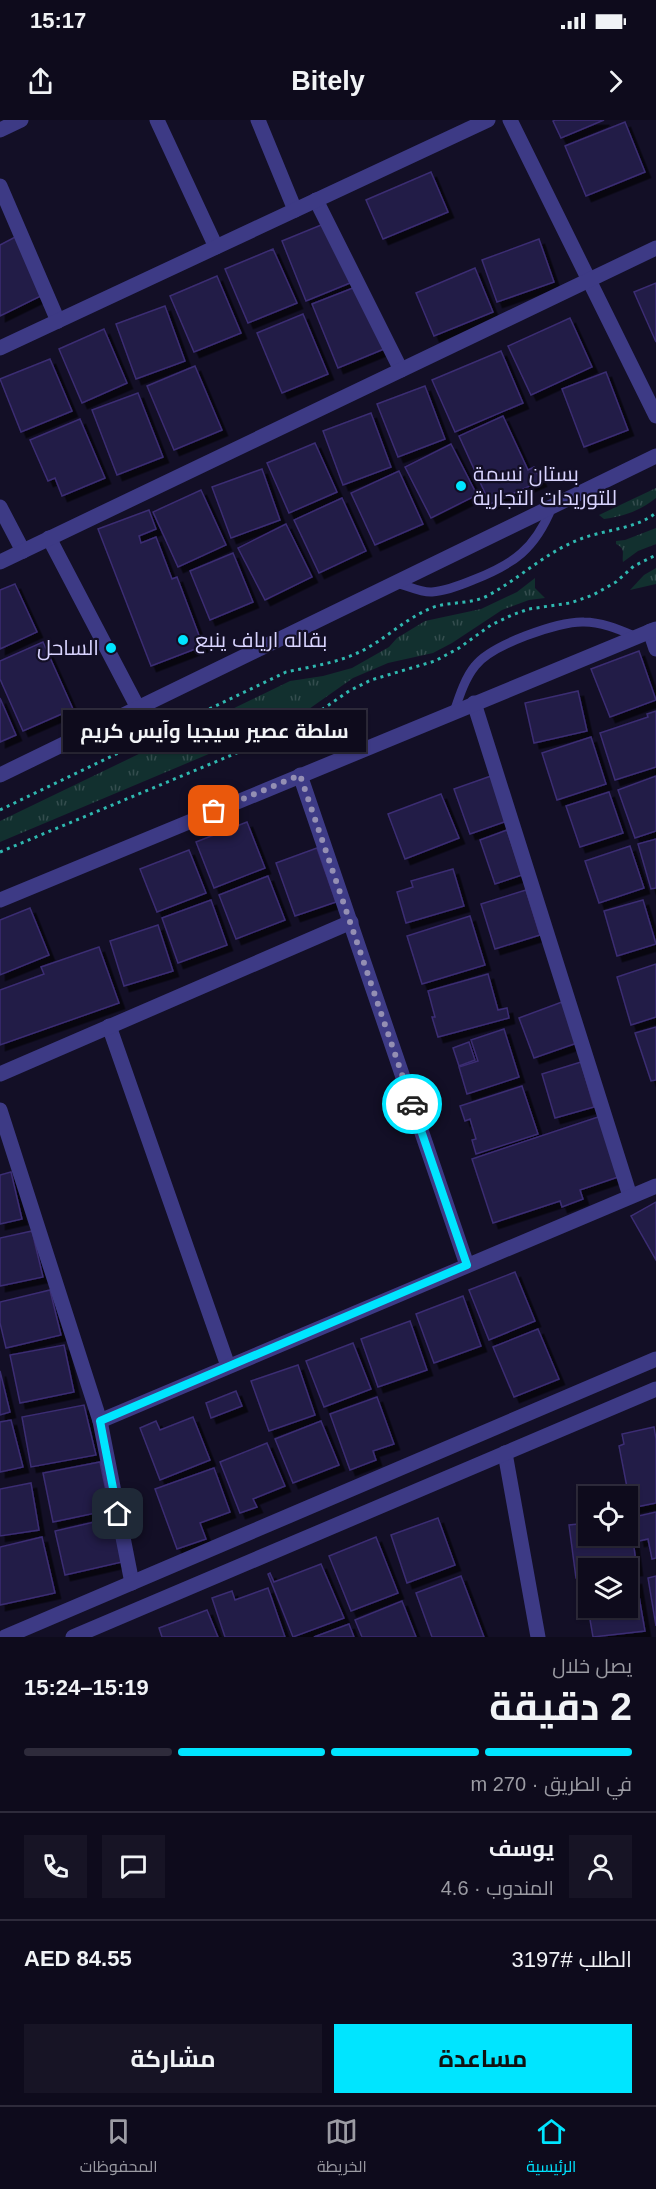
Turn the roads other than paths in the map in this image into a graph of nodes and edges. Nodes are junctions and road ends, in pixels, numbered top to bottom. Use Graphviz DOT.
graph roads {
  1 [pos="21,120"];
  2 [pos="157,120"];
  3 [pos="258,120"];
  4 [pos="488,120"];
  5 [pos="510,120"];
  6 [pos="0,130"];
  7 [pos="0,186"];
  8 [pos="316,200"];
  9 [pos="294,210"];
  10 [pos="216,247"];
  11 [pos="656,248"];
  12 [pos="589,280"];
  13 [pos="58,321"];
  14 [pos="0,348"];
  15 [pos="401,370"];
  16 [pos="656,416"];
  17 [pos="656,456"];
  18 [pos="553,506"];
  19 [pos="0,507"];
  20 [pos="49,538"];
  21 [pos="23,551"];
  22 [pos="0,562"];
  23 [pos="396,583"];
  24 [pos="648,632"];
  25 [pos="656,649"];
  26 [pos="474,703"];
  27 [pos="138,708"];
  28 [pos="454,712"];
  29 [pos="0,775"];
  30 [pos="300,775"];
  31 [pos="0,900"];
  32 [pos="351,922"];
  33 [pos="109,1026"];
  34 [pos="0,1074"];
  35 [pos="0,1110"];
  36 [pos="656,1186"];
  37 [pos="630,1196"];
  38 [pos="467,1265"];
  39 [pos="656,1359"];
  40 [pos="228,1366"];
  41 [pos="656,1389"];
  42 [pos="100,1421"];
  43 [pos="505,1453"];
  44 [pos="132,1583"];
  45 [pos="4,1637"];
  46 [pos="73,1637"];
  47 [pos="538,1637"];
  1 -- 6 [label="street"];
  2 -- 10 [label="street"];
  3 -- 9 [label="street"];
  4 -- 8 [label="street"];
  5 -- 12 [label="street"];
  7 -- 13 [label="street"];
  8 -- 9 [label="street"];
  8 -- 15 [label="street"];
  9 -- 10 [label="street"];
  10 -- 13 [label="street"];
  11 -- 12 [label="street"];
  12 -- 15 [label="street"];
  12 -- 16 [label="street"];
  13 -- 14 [label="street"];
  15 -- 20 [label="street"];
  17 -- 18 [label="street"];
  18 -- 23 [label="street"];
  18 -- 23 [label="lane"];
  19 -- 21 [label="street"];
  20 -- 21 [label="street"];
  20 -- 27 [label="street"];
  21 -- 22 [label="street"];
  23 -- 27 [label="street"];
  24 -- 25 [label="street"];
  24 -- 26 [label="street"];
  24 -- 28 [label="lane"];
  26 -- 28 [label="street"];
  26 -- 37 [label="street"];
  27 -- 29 [label="street"];
  28 -- 30 [label="street"];
  30 -- 31 [label="street"];
  30 -- 32 [label="street"];
  32 -- 33 [label="street"];
  32 -- 38 [label="street"];
  33 -- 34 [label="street"];
  33 -- 40 [label="street"];
  35 -- 42 [label="street"];
  36 -- 37 [label="street"];
  37 -- 38 [label="street"];
  38 -- 40 [label="street"];
  39 -- 44 [label="street"];
  40 -- 42 [label="street"];
  41 -- 43 [label="street"];
  42 -- 44 [label="street"];
  43 -- 46 [label="street"];
  43 -- 47 [label="street"];
  44 -- 45 [label="street"];
}
